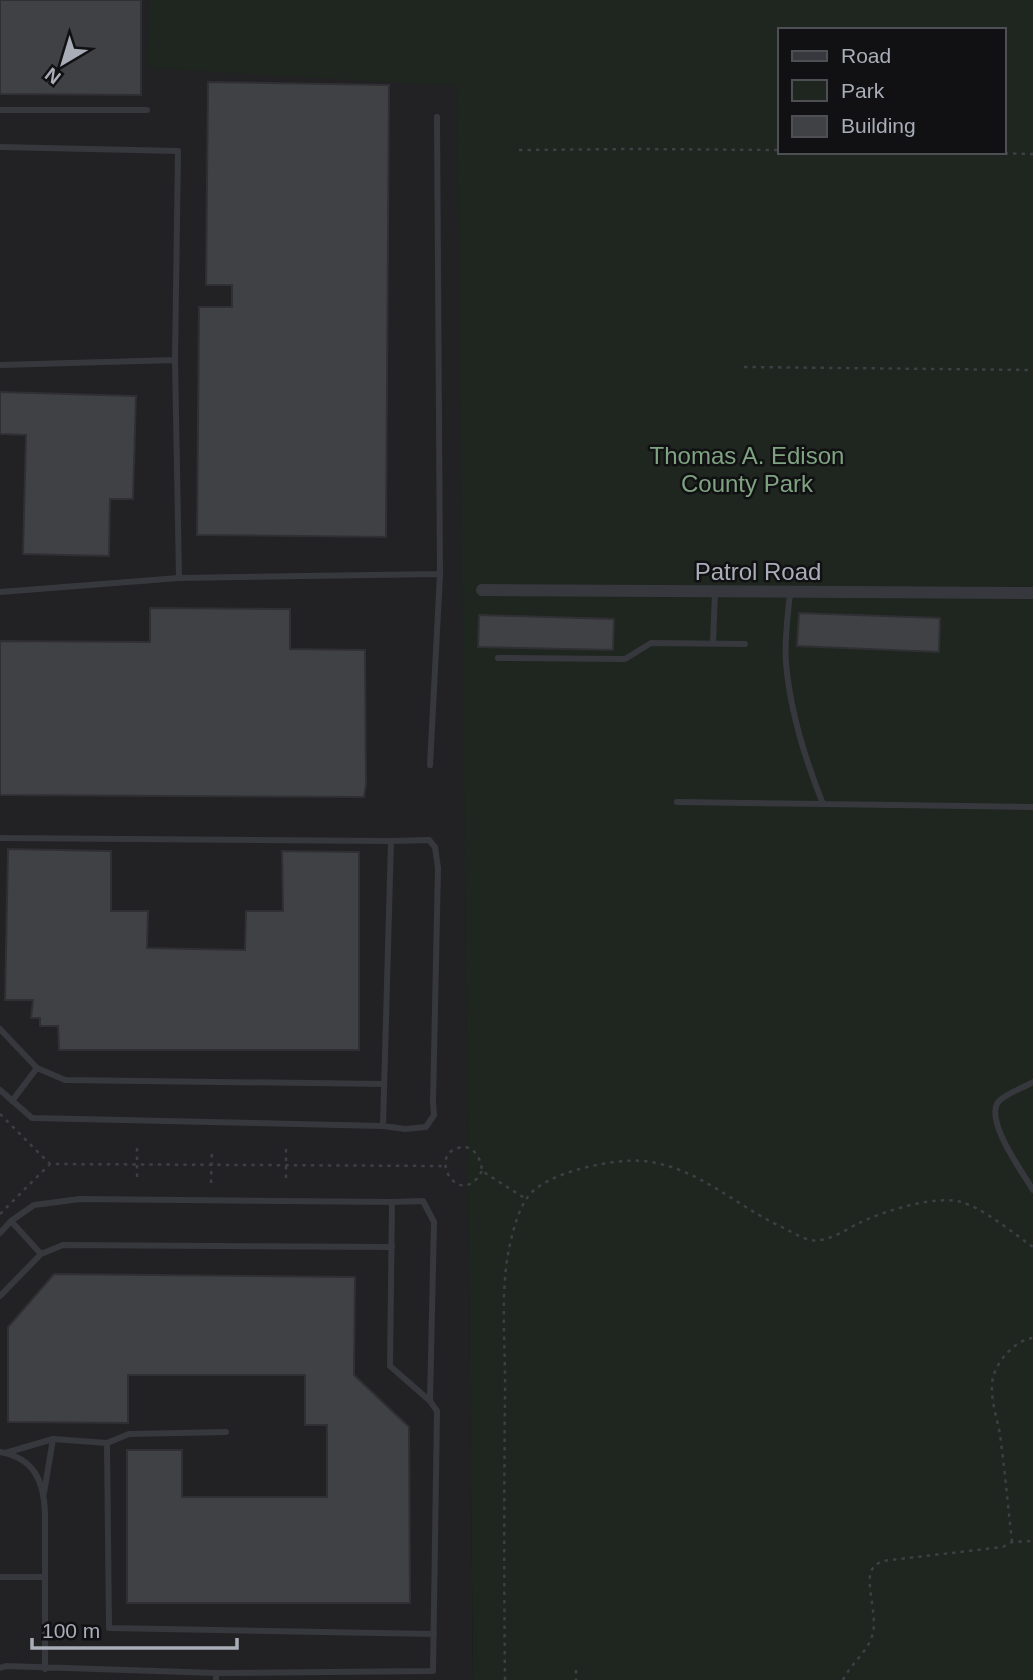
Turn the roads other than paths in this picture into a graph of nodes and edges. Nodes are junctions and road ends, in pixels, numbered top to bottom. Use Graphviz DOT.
graph roads {
  1 [pos="0,110"];
  2 [pos="147,110"];
  3 [pos="437,117"];
  4 [pos="0,147"];
  5 [pos="175,360"];
  6 [pos="0,365"];
  7 [pos="440,574"];
  8 [pos="179,578"];
  9 [pos="482,590"];
  10 [pos="0,592"];
  11 [pos="715,592"];
  12 [pos="790,593"];
  13 [pos="1033,593"];
  14 [pos="713,643"];
  15 [pos="745,644"];
  16 [pos="498,658"];
  17 [pos="430,765"];
  18 [pos="677,802"];
  19 [pos="823,804"];
  20 [pos="1033,807"];
  21 [pos="0,838"];
  22 [pos="391,841"];
  23 [pos="0,1029"];
  24 [pos="37,1068"];
  25 [pos="1033,1082"];
  26 [pos="384,1084"];
  27 [pos="0,1090"];
  28 [pos="12,1101"];
  29 [pos="383,1126"];
  30 [pos="1033,1191"];
  31 [pos="393,1202"];
  32 [pos="11,1221"];
  33 [pos="0,1233"];
  34 [pos="392,1247"];
  35 [pos="41,1254"];
  36 [pos="0,1296"];
  37 [pos="430,1401"];
  38 [pos="226,1433"];
  39 [pos="53,1439"];
  40 [pos="107,1444"];
  41 [pos="2,1453"];
  42 [pos="44,1496"];
  43 [pos="0,1577"];
  44 [pos="45,1577"];
  45 [pos="434,1634"];
  46 [pos="0,1668"];
  47 [pos="46,1669"];
  48 [pos="216,1676"];
  1 -- 2 [label="lane"];
  3 -- 7 [label="lane"];
  4 -- 5 [label="lane"];
  5 -- 6 [label="lane"];
  5 -- 8 [label="lane"];
  7 -- 8 [label="lane"];
  7 -- 17 [label="lane"];
  8 -- 10 [label="lane"];
  9 -- 11 [label="street, Patrol Road"];
  11 -- 12 [label="street, Patrol Road"];
  11 -- 14 [label="lane"];
  12 -- 13 [label="street, Patrol Road"];
  12 -- 19 [label="lane"];
  14 -- 15 [label="lane"];
  14 -- 16 [label="lane"];
  18 -- 19 [label="lane"];
  19 -- 20 [label="lane"];
  21 -- 22 [label="lane"];
  22 -- 26 [label="lane"];
  22 -- 29 [label="lane"];
  23 -- 24 [label="lane"];
  24 -- 26 [label="lane"];
  24 -- 28 [label="lane"];
  25 -- 30 [label="lane"];
  26 -- 29 [label="lane"];
  27 -- 28 [label="lane"];
  28 -- 29 [label="lane"];
  31 -- 32 [label="lane"];
  31 -- 34 [label="lane"];
  31 -- 37 [label="lane"];
  32 -- 33 [label="lane"];
  32 -- 35 [label="lane"];
  34 -- 35 [label="lane"];
  34 -- 37 [label="lane"];
  35 -- 36 [label="lane"];
  37 -- 45 [label="lane"];
  38 -- 40 [label="lane"];
  39 -- 40 [label="lane"];
  39 -- 41 [label="lane"];
  39 -- 42 [label="lane"];
  40 -- 45 [label="lane"];
  41 -- 42 [label="lane"];
  42 -- 44 [label="lane"];
  43 -- 44 [label="lane"];
  44 -- 47 [label="lane"];
  45 -- 48 [label="lane"];
  46 -- 47 [label="lane"];
  47 -- 48 [label="lane"];
}
